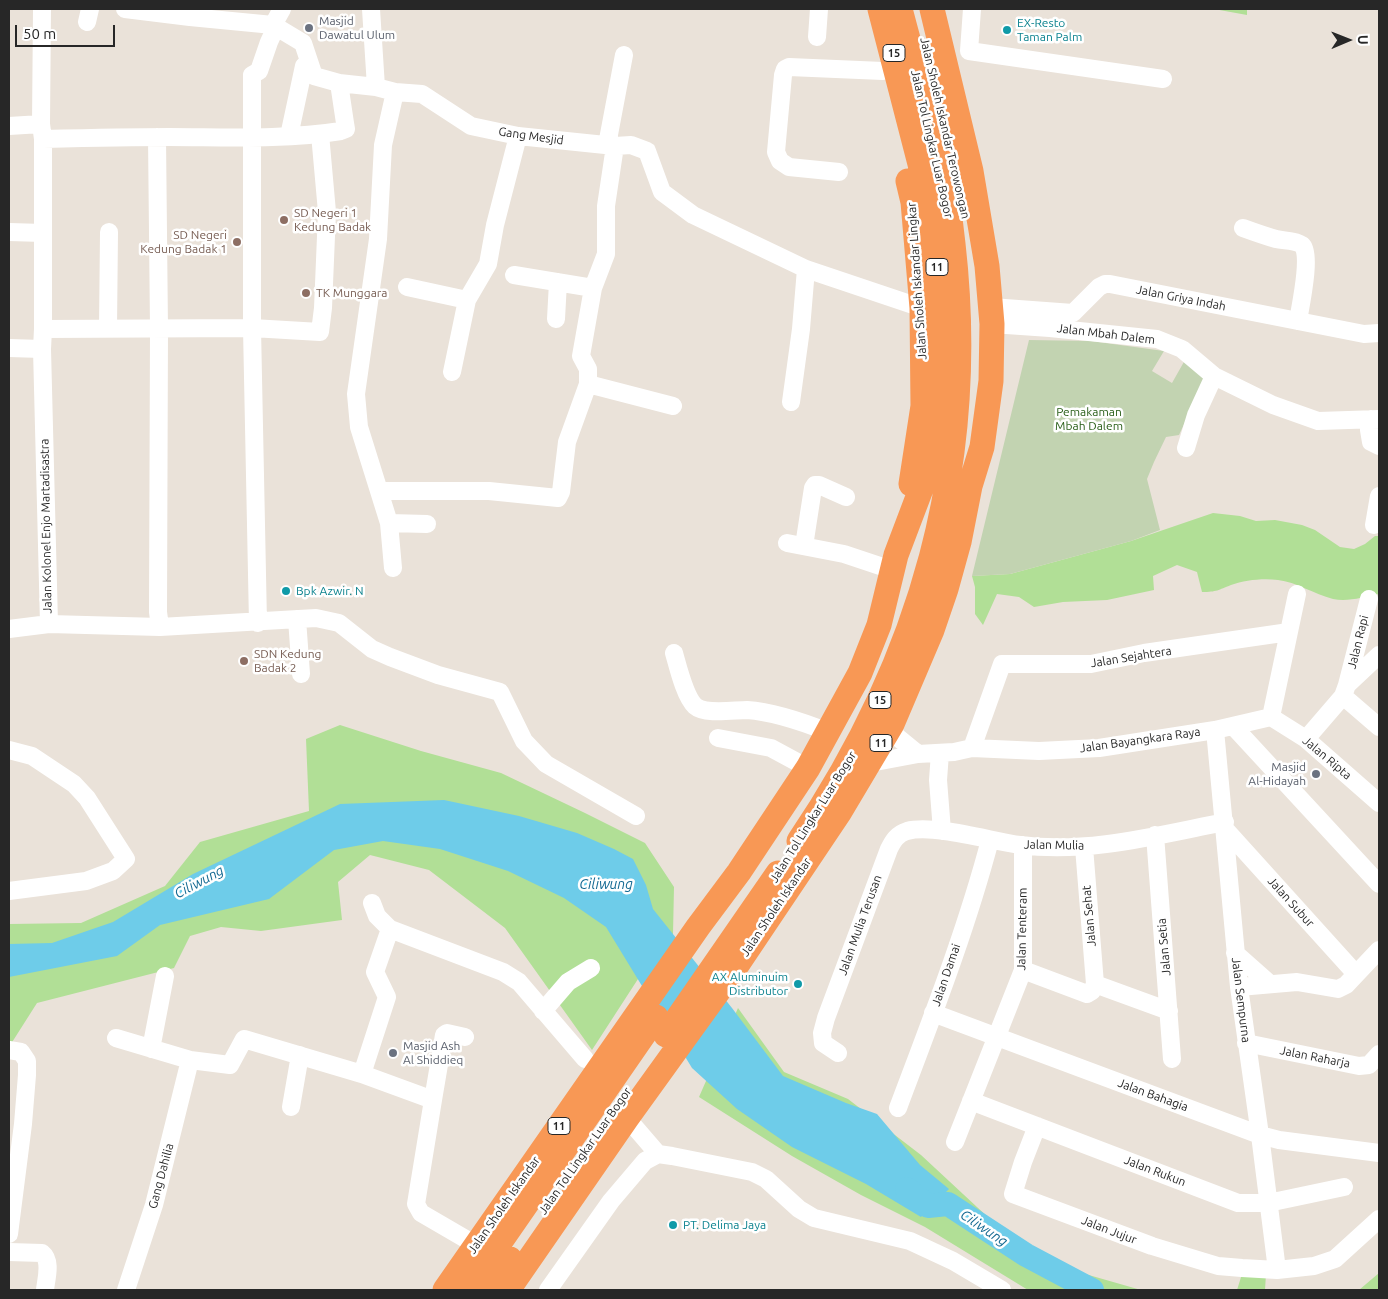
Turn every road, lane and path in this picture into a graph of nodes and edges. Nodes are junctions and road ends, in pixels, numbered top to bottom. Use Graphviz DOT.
graph roads {
  1 [pos="42,9"];
  2 [pos="125,9"];
  3 [pos="282,9"];
  4 [pos="371,9"];
  5 [pos="819,9"];
  6 [pos="868,9"];
  7 [pos="881,9"];
  8 [pos="900,9"];
  9 [pos="916,9"];
  10 [pos="932,9"];
  11 [pos="972,9"];
  12 [pos="275,26"];
  13 [pos="817,37"];
  14 [pos="942,51"];
  15 [pos="969,51"];
  16 [pos="624,55"];
  17 [pos="309,64"];
  18 [pos="883,71"];
  19 [pos="1163,79"];
  20 [pos="339,83"];
  21 [pos="376,86"];
  22 [pos="394,92"];
  23 [pos="9,126"];
  24 [pos="42,132"];
  25 [pos="320,134"];
  26 [pos="289,136"];
  27 [pos="518,136"];
  28 [pos="157,137"];
  29 [pos="252,138"];
  30 [pos="611,146"];
  31 [pos="839,172"];
  32 [pos="1243,228"];
  33 [pos="9,232"];
  34 [pos="43,232"];
  35 [pos="109,232"];
  36 [pos="806,269"];
  37 [pos="514,275"];
  38 [pos="558,282"];
  39 [pos="407,287"];
  40 [pos="594,288"];
  41 [pos="467,300"];
  42 [pos="922,308"];
  43 [pos="991,316"];
  44 [pos="556,319"];
  45 [pos="1298,321"];
  46 [pos="108,328"];
  47 [pos="252,328"];
  48 [pos="43,329"];
  49 [pos="160,330"];
  50 [pos="1379,333"];
  51 [pos="9,348"];
  52 [pos="42,349"];
  53 [pos="452,372"];
  54 [pos="1214,376"];
  55 [pos="588,384"];
  56 [pos="791,402"];
  57 [pos="673,406"];
  58 [pos="1375,419"];
  59 [pos="1379,446"];
  60 [pos="1186,448"];
  61 [pos="970,486"];
  62 [pos="380,491"];
  63 [pos="1379,496"];
  64 [pos="846,497"];
  65 [pos="389,523"];
  66 [pos="427,524"];
  67 [pos="1374,525"];
  68 [pos="906,526"];
  69 [pos="787,543"];
  70 [pos="804,546"];
  71 [pos="393,568"];
  72 [pos="892,570"];
  73 [pos="1297,594"];
  74 [pos="1369,599"];
  75 [pos="297,619"];
  76 [pos="258,622"];
  77 [pos="49,624"];
  78 [pos="160,627"];
  79 [pos="9,629"];
  80 [pos="1289,632"];
  81 [pos="674,653"];
  82 [pos="1379,655"];
  83 [pos="301,674"];
  84 [pos="1345,691"];
  85 [pos="1271,717"];
  86 [pos="892,724"];
  87 [pos="1233,726"];
  88 [pos="1379,728"];
  89 [pos="1216,730"];
  90 [pos="828,732"];
  91 [pos="718,738"];
  92 [pos="1306,739"];
  93 [pos="972,748"];
  94 [pos="9,750"];
  95 [pos="940,753"];
  96 [pos="918,754"];
  97 [pos="870,763"];
  98 [pos="808,768"];
  99 [pos="1379,803"];
  100 [pos="636,816"];
  101 [pos="1225,826"];
  102 [pos="942,831"];
  103 [pos="1154,835"];
  104 [pos="990,840"];
  105 [pos="1023,845"];
  106 [pos="1084,847"];
  107 [pos="1379,884"];
  108 [pos="9,891"];
  109 [pos="372,903"];
  110 [pos="390,929"];
  111 [pos="1379,950"];
  112 [pos="1235,953"];
  113 [pos="591,968"];
  114 [pos="1023,970"];
  115 [pos="1356,974"];
  116 [pos="165,976"];
  117 [pos="1095,984"];
  118 [pos="1270,984"];
  119 [pos="1239,987"];
  120 [pos="543,1011"];
  121 [pos="1169,1011"];
  122 [pos="933,1013"];
  123 [pos="465,1036"];
  124 [pos="997,1037"];
  125 [pos="116,1038"];
  126 [pos="1246,1043"];
  127 [pos="151,1049"];
  128 [pos="9,1050"];
  129 [pos="838,1053"];
  130 [pos="1379,1054"];
  131 [pos="300,1055"];
  132 [pos="585,1059"];
  133 [pos="1172,1059"];
  134 [pos="190,1060"];
  135 [pos="362,1074"];
  136 [pos="433,1100"];
  137 [pos="971,1101"];
  138 [pos="291,1107"];
  139 [pos="898,1108"];
  140 [pos="627,1118"];
  141 [pos="16,1124"];
  142 [pos="1037,1126"];
  143 [pos="1260,1135"];
  144 [pos="955,1142"];
  145 [pos="1379,1153"];
  146 [pos="658,1154"];
  147 [pos="1344,1187"];
  148 [pos="1268,1203"];
  149 [pos="1379,1219"];
  150 [pos="9,1234"];
  151 [pos="476,1245"];
  152 [pos="9,1252"];
  153 [pos="1277,1270"];
  154 [pos="44,1290"];
  155 [pos="126,1290"];
  156 [pos="445,1290"];
  157 [pos="467,1290"];
  158 [pos="488,1290"];
  159 [pos="508,1290"];
  160 [pos="548,1290"];
  161 [pos="1002,1290"];
  1 -- 24 [label="street, Jalan Kolonel Enjo Martadisastra"];
  2 -- 12 [label="street, Gang Mesjid"];
  3 -- 12 [label="street"];
  4 -- 21 [label="street"];
  5 -- 13 [label="street"];
  6 -- 18 [label="highway, Jalan Sholeh Iskandar Lingkar"];
  7 -- 68 [label="highway, 11"];
  7 -- 157 [label="highway, Jalan Tol Lingkar Luar Bogor / 15"];
  8 -- 158 [label="highway, Jalan Tol Lingkar Luar Bogor / 15"];
  9 -- 61 [label="highway, Jalan Sholeh Iskandar Terowongan / 11"];
  10 -- 14 [label="highway"];
  11 -- 15 [label="street"];
  12 -- 17 [label="street, Gang Mesjid"];
  12 -- 29 [label="street"];
  14 -- 15 [label="street"];
  14 -- 43 [label="highway"];
  15 -- 19 [label="street"];
  16 -- 30 [label="street"];
  17 -- 20 [label="street, Gang Mesjid"];
  17 -- 26 [label="street"];
  18 -- 31 [label="street"];
  18 -- 42 [label="highway, Jalan Sholeh Iskandar Lingkar"];
  20 -- 21 [label="street, Gang Mesjid"];
  20 -- 25 [label="street"];
  21 -- 22 [label="street, Gang Mesjid"];
  22 -- 27 [label="street, Gang Mesjid"];
  22 -- 62 [label="street"];
  23 -- 24 [label="street"];
  24 -- 28 [label="street"];
  24 -- 34 [label="street, Jalan Kolonel Enjo Martadisastra"];
  25 -- 26 [label="street"];
  25 -- 47 [label="street"];
  26 -- 29 [label="street"];
  27 -- 30 [label="street, Gang Mesjid"];
  27 -- 41 [label="street"];
  28 -- 29 [label="street"];
  28 -- 49 [label="street"];
  29 -- 47 [label="street"];
  30 -- 36 [label="street, Gang Mesjid"];
  30 -- 40 [label="street"];
  32 -- 45 [label="street"];
  33 -- 34 [label="street"];
  34 -- 48 [label="street, Jalan Kolonel Enjo Martadisastra"];
  35 -- 46 [label="street"];
  36 -- 42 [label="street, Gang Mesjid"];
  36 -- 56 [label="street"];
  37 -- 38 [label="street"];
  38 -- 40 [label="street"];
  38 -- 44 [label="street"];
  39 -- 41 [label="street"];
  40 -- 55 [label="street"];
  41 -- 53 [label="street"];
  42 -- 68 [label="highway, Jalan Sholeh Iskandar Lingkar"];
  43 -- 45 [label="street, Jalan Griya Indah"];
  43 -- 54 [label="street, Jalan Mbah Dalem"];
  43 -- 61 [label="highway"];
  45 -- 50 [label="street, Jalan Griya Indah"];
  46 -- 48 [label="street"];
  46 -- 49 [label="street"];
  47 -- 49 [label="street"];
  47 -- 76 [label="street"];
  48 -- 52 [label="street, Jalan Kolonel Enjo Martadisastra"];
  49 -- 78 [label="street"];
  51 -- 52 [label="street"];
  52 -- 77 [label="street, Jalan Kolonel Enjo Martadisastra"];
  54 -- 58 [label="street, Jalan Mbah Dalem"];
  54 -- 60 [label="street"];
  55 -- 57 [label="street"];
  55 -- 62 [label="street"];
  58 -- 59 [label="street"];
  61 -- 86 [label="highway, Jalan Sholeh Iskandar / 11"];
  62 -- 65 [label="street"];
  63 -- 67 [label="street"];
  64 -- 70 [label="street"];
  65 -- 66 [label="street"];
  65 -- 71 [label="street"];
  68 -- 72 [label="highway, Jalan Sholeh Iskandar / 11"];
  69 -- 70 [label="street"];
  70 -- 72 [label="street"];
  72 -- 90 [label="highway, Jalan Sholeh Iskandar / 11"];
  73 -- 80 [label="street"];
  74 -- 84 [label="street, Jalan Rapi"];
  75 -- 76 [label="street, Jalan Kolonel Enjo Martadisastra"];
  75 -- 83 [label="street"];
  75 -- 100 [label="street, Jalan Kolonel Enjo Martadisastra"];
  76 -- 78 [label="street, Jalan Kolonel Enjo Martadisastra"];
  77 -- 78 [label="street, Jalan Kolonel Enjo Martadisastra"];
  77 -- 79 [label="street"];
  80 -- 85 [label="street"];
  80 -- 93 [label="street, Jalan Sejahtera"];
  81 -- 90 [label="street"];
  82 -- 84 [label="street"];
  84 -- 88 [label="street"];
  84 -- 92 [label="street"];
  85 -- 87 [label="street, Jalan Bayangkara Raya"];
  85 -- 92 [label="street, Jalan Ripta"];
  86 -- 96 [label="street"];
  86 -- 97 [label="highway, Jalan Sholeh Iskandar / 11"];
  87 -- 89 [label="street, Jalan Bayangkara Raya"];
  87 -- 107 [label="street"];
  89 -- 93 [label="street, Jalan Bayangkara Raya"];
  89 -- 101 [label="street, Jalan Sempurna"];
  90 -- 98 [label="highway, Jalan Sholeh Iskandar / 11"];
  91 -- 98 [label="street"];
  92 -- 99 [label="street, Jalan Ripta"];
  93 -- 95 [label="street, Jalan Bayangkara Raya"];
  94 -- 108 [label="street"];
  95 -- 96 [label="street, Jalan Bayangkara Raya"];
  95 -- 102 [label="street"];
  96 -- 97 [label="street, Jalan Bayangkara Raya"];
  97 -- 140 [label="highway, Jalan Sholeh Iskandar / 11"];
  98 -- 151 [label="highway, Jalan Sholeh Iskandar / 11"];
  101 -- 103 [label="street, Jalan Mulia"];
  101 -- 112 [label="street, Jalan Sempurna"];
  101 -- 115 [label="street, Jalan Subur"];
  102 -- 104 [label="street, Jalan Mulia"];
  102 -- 129 [label="street, Jalan Mulia Terusan"];
  103 -- 106 [label="street, Jalan Mulia"];
  103 -- 121 [label="street, Jalan Setia"];
  104 -- 105 [label="street, Jalan Mulia"];
  104 -- 122 [label="street, Jalan Damai"];
  105 -- 106 [label="street, Jalan Mulia"];
  105 -- 114 [label="street, Jalan Tenteram"];
  106 -- 117 [label="street, Jalan Sehat"];
  109 -- 110 [label="street"];
  110 -- 120 [label="street"];
  110 -- 135 [label="street"];
  111 -- 115 [label="street"];
  112 -- 118 [label="street"];
  112 -- 119 [label="street, Jalan Sempurna"];
  113 -- 120 [label="street"];
  114 -- 117 [label="street"];
  114 -- 124 [label="street, Jalan Tenteram"];
  115 -- 118 [label="street"];
  116 -- 127 [label="street"];
  117 -- 121 [label="street"];
  118 -- 119 [label="street"];
  119 -- 126 [label="street, Jalan Sempurna"];
  120 -- 132 [label="street"];
  121 -- 133 [label="street, Jalan Setia"];
  122 -- 124 [label="street, Jalan Bahagia"];
  122 -- 139 [label="street, Jalan Damai"];
  123 -- 136 [label="street"];
  124 -- 137 [label="street, Jalan Tenteram"];
  124 -- 143 [label="street, Jalan Bahagia"];
  125 -- 127 [label="street"];
  126 -- 130 [label="street, Jalan Raharja"];
  126 -- 143 [label="street, Jalan Sempurna"];
  127 -- 134 [label="street"];
  128 -- 141 [label="street"];
  131 -- 134 [label="street"];
  131 -- 135 [label="street"];
  131 -- 138 [label="street"];
  134 -- 155 [label="street, Gang Dahilia"];
  135 -- 136 [label="street"];
  136 -- 151 [label="street"];
  137 -- 142 [label="street, Jalan Rukun"];
  137 -- 144 [label="street, Jalan Tenteram"];
  140 -- 146 [label="street"];
  140 -- 159 [label="highway, Jalan Sholeh Iskandar / 11"];
  141 -- 150 [label="street"];
  142 -- 148 [label="street, Jalan Rukun"];
  142 -- 153 [label="street, Jalan Jujur"];
  143 -- 145 [label="street, Jalan Bahagia"];
  143 -- 148 [label="street, Jalan Sempurna"];
  146 -- 160 [label="street"];
  146 -- 161 [label="street"];
  147 -- 148 [label="street, Jalan Rukun"];
  148 -- 153 [label="street, Jalan Sempurna"];
  149 -- 153 [label="street"];
  151 -- 156 [label="highway, Jalan Sholeh Iskandar / 11"];
  152 -- 154 [label="street"];
}
